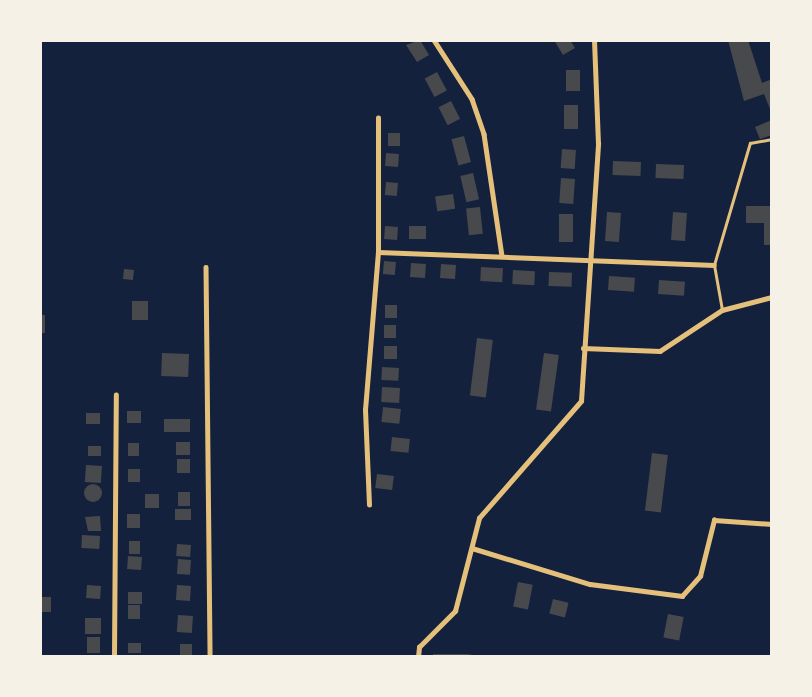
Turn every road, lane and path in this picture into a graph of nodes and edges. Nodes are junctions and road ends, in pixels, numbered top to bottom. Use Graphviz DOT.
graph roads {
  1 [pos="434,40"];
  2 [pos="594,40"];
  3 [pos="378,118"];
  4 [pos="772,139"];
  5 [pos="378,252"];
  6 [pos="502,256"];
  7 [pos="586,261"];
  8 [pos="714,265"];
  9 [pos="206,267"];
  10 [pos="772,297"];
  11 [pos="722,310"];
  12 [pos="583,348"];
  13 [pos="116,395"];
  14 [pos="369,505"];
  15 [pos="772,524"];
  16 [pos="472,548"];
  17 [pos="114,657"];
  18 [pos="210,657"];
  19 [pos="418,657"];
  1 -- 6 [label="street"];
  2 -- 7 [label="street"];
  3 -- 5 [label="street"];
  4 -- 8 [label="lane"];
  5 -- 6 [label="street"];
  5 -- 14 [label="street"];
  6 -- 7 [label="street"];
  7 -- 8 [label="street"];
  7 -- 12 [label="street"];
  8 -- 11 [label="lane"];
  9 -- 18 [label="street"];
  10 -- 11 [label="street"];
  11 -- 12 [label="street"];
  12 -- 16 [label="street"];
  13 -- 17 [label="street"];
  15 -- 16 [label="street"];
  16 -- 19 [label="street"];
}
